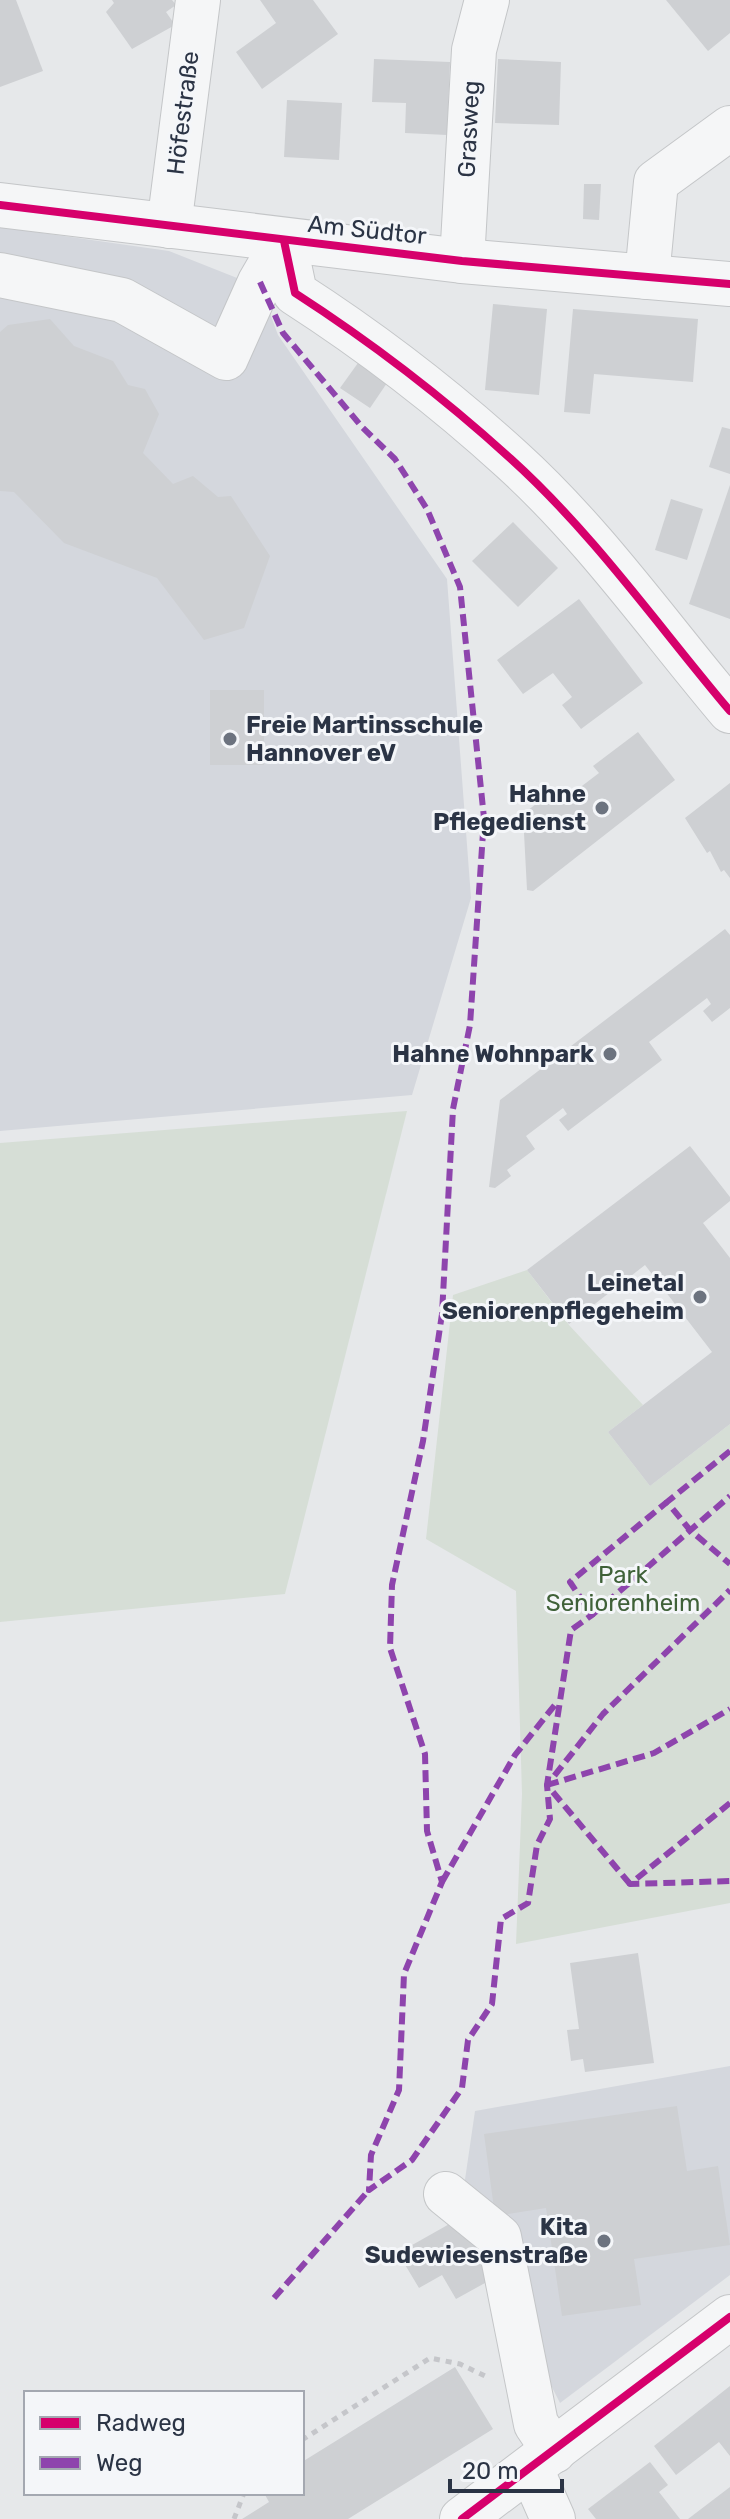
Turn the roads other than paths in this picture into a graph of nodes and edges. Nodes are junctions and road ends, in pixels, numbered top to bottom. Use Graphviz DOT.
graph roads {
  1 [pos="198,0"];
  2 [pos="487,0"];
  3 [pos="730,128"];
  4 [pos="0,205"];
  5 [pos="169,226"];
  6 [pos="284,241"];
  7 [pos="462,261"];
  8 [pos="0,275"];
  9 [pos="647,277"];
  10 [pos="730,284"];
  11 [pos="730,711"];
  12 [pos="446,2194"];
  13 [pos="730,2317"];
  14 [pos="542,2460"];
  15 [pos="462,2519"];
  16 [pos="553,2519"];
  1 -- 5 [label="street, Höfestraße"];
  2 -- 7 [label="street, Grasweg"];
  3 -- 9 [label="street"];
  4 -- 5 [label="street, Am Südtor"];
  5 -- 6 [label="street, Am Südtor"];
  6 -- 7 [label="street, Am Südtor"];
  6 -- 8 [label="street"];
  6 -- 11 [label="street"];
  7 -- 9 [label="street, Am Südtor"];
  9 -- 10 [label="street, Am Südtor"];
  12 -- 14 [label="street"];
  13 -- 14 [label="street"];
  14 -- 15 [label="street"];
  14 -- 16 [label="street"];
}
